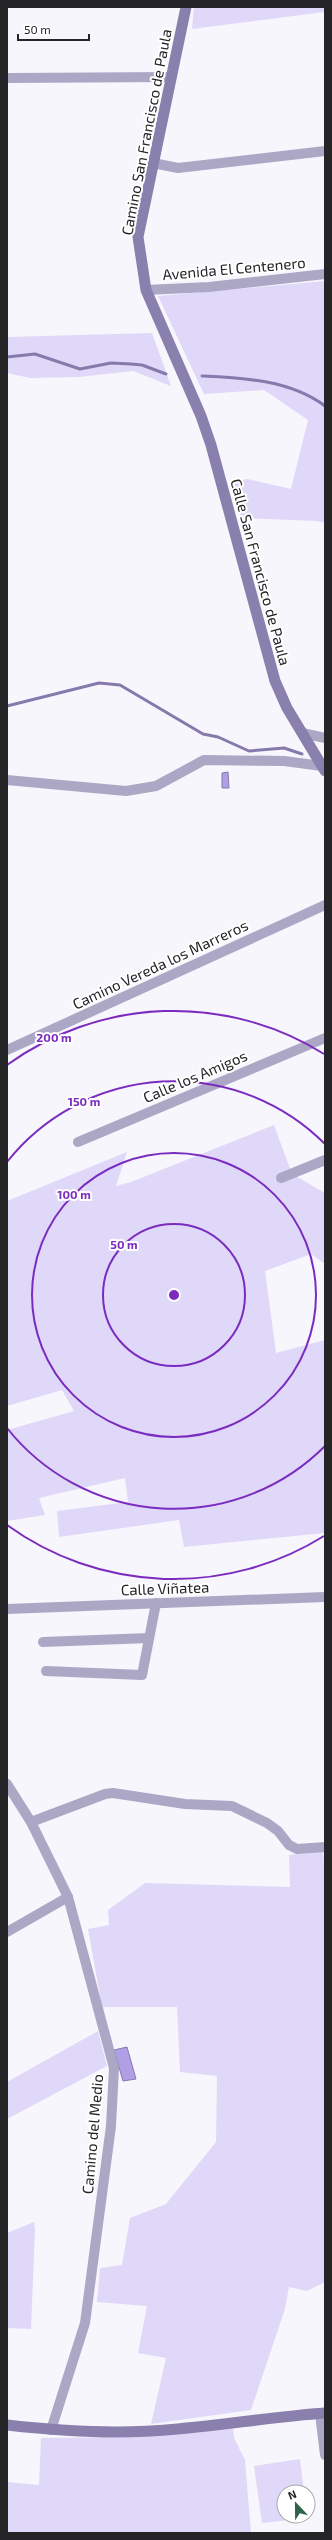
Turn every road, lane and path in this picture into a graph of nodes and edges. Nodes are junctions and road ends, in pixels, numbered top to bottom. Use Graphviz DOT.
graph roads {
  1 [pos="186,7"];
  2 [pos="171,77"];
  3 [pos="7,78"];
  4 [pos="325,151"];
  5 [pos="153,163"];
  6 [pos="325,274"];
  7 [pos="146,290"];
  8 [pos="182,375"];
  9 [pos="302,733"];
  10 [pos="325,738"];
  11 [pos="323,769"];
  12 [pos="7,780"];
  13 [pos="325,905"];
  14 [pos="325,1038"];
  15 [pos="7,1050"];
  16 [pos="78,1142"];
  17 [pos="325,1160"];
  18 [pos="281,1178"];
  19 [pos="325,1597"];
  20 [pos="156,1603"];
  21 [pos="7,1609"];
  22 [pos="149,1638"];
  23 [pos="43,1642"];
  24 [pos="46,1671"];
  25 [pos="7,1784"];
  26 [pos="31,1822"];
  27 [pos="325,1848"];
  28 [pos="68,1897"];
  29 [pos="7,1932"];
  30 [pos="322,2414"];
  31 [pos="7,2424"];
  32 [pos="51,2430"];
  33 [pos="325,2455"];
  1 -- 2 [label="main road, Camino San Francisco de Paula"];
  2 -- 3 [label="street"];
  2 -- 5 [label="main road, Camino San Francisco de Paula"];
  4 -- 5 [label="street"];
  5 -- 7 [label="main road, Camino San Francisco de Paula"];
  6 -- 7 [label="street, Avenida El Centenero"];
  7 -- 8 [label="main road, Camino San Francisco de Paula"];
  8 -- 9 [label="main road, Calle San Francisco de Paula"];
  9 -- 10 [label="street"];
  9 -- 11 [label="main road, Calle San Francisco de Paula"];
  11 -- 12 [label="street"];
  13 -- 15 [label="street, Camino Vereda los Marreros"];
  14 -- 16 [label="street, Calle los Amigos"];
  17 -- 18 [label="street"];
  19 -- 20 [label="street, Calle Viñatea"];
  20 -- 21 [label="street, Calle Viñatea"];
  20 -- 22 [label="street"];
  22 -- 23 [label="street"];
  22 -- 24 [label="street"];
  25 -- 26 [label="street, Camino del Medio"];
  26 -- 27 [label="street"];
  26 -- 28 [label="street, Camino del Medio"];
  28 -- 29 [label="street"];
  28 -- 32 [label="street, Camino del Medio"];
  30 -- 32 [label="main road"];
  30 -- 33 [label="street"];
  31 -- 32 [label="main road"];
}
